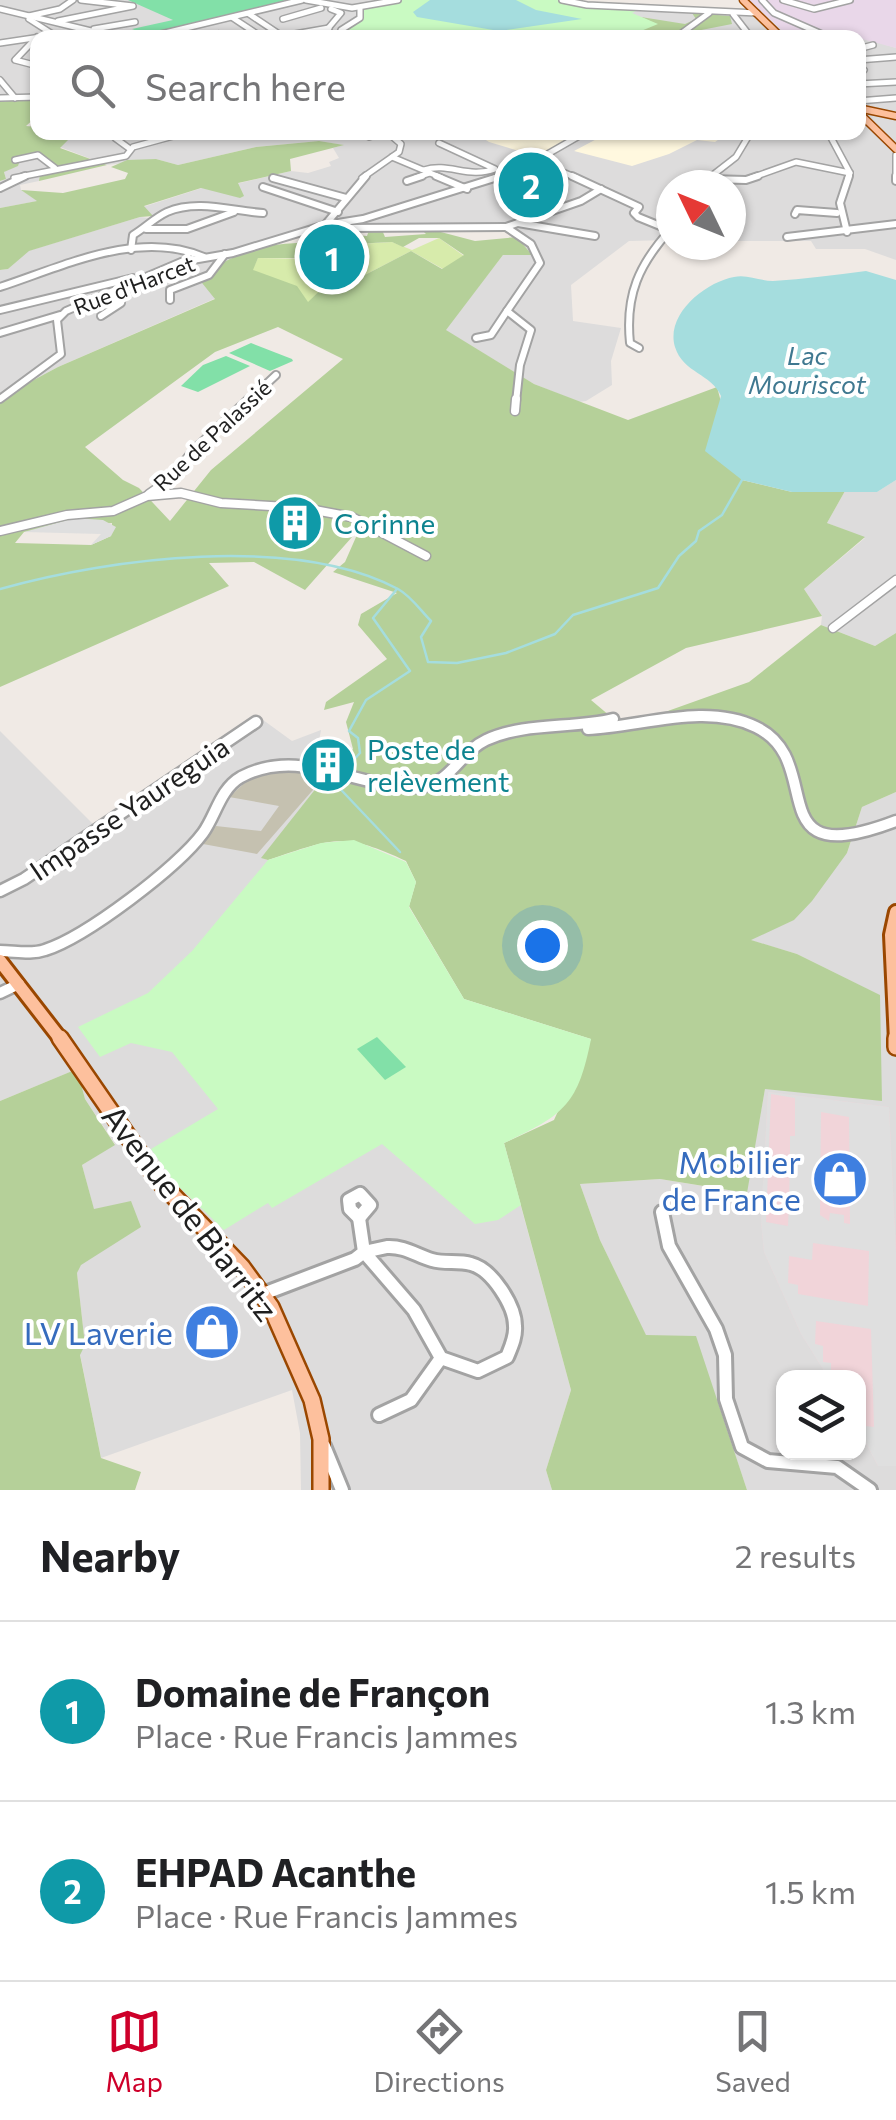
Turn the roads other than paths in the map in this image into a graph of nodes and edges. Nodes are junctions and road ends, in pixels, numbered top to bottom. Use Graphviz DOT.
graph roads {
  1 [pos="12,0"];
  2 [pos="73,0"];
  3 [pos="81,0"];
  4 [pos="304,0"];
  5 [pos="347,0"];
  6 [pos="398,0"];
  7 [pos="562,0"];
  8 [pos="742,0"];
  9 [pos="762,0"];
  10 [pos="784,0"];
  11 [pos="850,0"];
  12 [pos="290,1"];
  13 [pos="830,3"];
  14 [pos="44,4"];
  15 [pos="323,7"];
  16 [pos="60,9"];
  17 [pos="360,9"];
  18 [pos="1,10"];
  19 [pos="50,11"];
  20 [pos="708,13"];
  21 [pos="757,13"];
  22 [pos="249,14"];
  23 [pos="733,14"];
  24 [pos="97,15"];
  25 [pos="27,17"];
  26 [pos="233,18"];
  27 [pos="283,19"];
  28 [pos="764,20"];
  29 [pos="58,21"];
  30 [pos="135,22"];
  31 [pos="329,28"];
  32 [pos="42,30"];
  33 [pos="92,30"];
  34 [pos="180,30"];
  35 [pos="251,30"];
  36 [pos="273,30"];
  37 [pos="319,30"];
  38 [pos="340,30"];
  39 [pos="686,30"];
  40 [pos="745,30"];
  41 [pos="775,30"];
  42 [pos="812,30"];
  43 [pos="30,38"];
  44 [pos="0,42"];
  45 [pos="30,44"];
  46 [pos="874,45"];
  47 [pos="866,48"];
  48 [pos="896,57"];
  49 [pos="30,64"];
  50 [pos="866,64"];
  51 [pos="0,81"];
  52 [pos="896,82"];
  53 [pos="866,84"];
  54 [pos="14,98"];
  55 [pos="30,98"];
  56 [pos="896,98"];
  57 [pos="1,99"];
  58 [pos="866,106"];
  59 [pos="866,110"];
  60 [pos="896,116"];
  61 [pos="866,117"];
  62 [pos="118,140"];
  63 [pos="161,140"];
  64 [pos="394,140"];
  65 [pos="575,140"];
  66 [pos="746,140"];
  67 [pos="832,140"];
  68 [pos="439,143"];
  69 [pos="130,149"];
  70 [pos="896,150"];
  71 [pos="392,157"];
  72 [pos="16,160"];
  73 [pos="538,162"];
  74 [pos="55,168"];
  75 [pos="719,170"];
  76 [pos="427,172"];
  77 [pos="850,174"];
  78 [pos="273,178"];
  79 [pos="746,180"];
  80 [pos="408,181"];
  81 [pos="896,181"];
  82 [pos="263,187"];
  83 [pos="0,188"];
  84 [pos="467,189"];
  85 [pos="601,189"];
  86 [pos="346,198"];
  87 [pos="234,212"];
  88 [pos="338,212"];
  89 [pos="263,213"];
  90 [pos="837,213"];
  91 [pos="795,214"];
  92 [pos="518,223"];
  93 [pos="656,224"];
  94 [pos="896,224"];
  95 [pos="325,226"];
  96 [pos="343,226"];
  97 [pos="506,227"];
  98 [pos="146,228"];
  99 [pos="848,232"];
  100 [pos="594,236"];
  101 [pos="787,237"];
  102 [pos="656,247"];
  103 [pos="131,250"];
  104 [pos="225,254"];
  105 [pos="205,257"];
  106 [pos="146,278"];
  107 [pos="0,287"];
  108 [pos="104,295"];
  109 [pos="170,300"];
  110 [pos="0,310"];
  111 [pos="507,311"];
  112 [pos="60,315"];
  113 [pos="101,316"];
  114 [pos="0,333"];
  115 [pos="476,338"];
  116 [pos="639,348"];
  117 [pos="276,375"];
  118 [pos="0,399"];
  119 [pos="515,412"];
  120 [pos="147,496"];
  121 [pos="0,531"];
  122 [pos="426,556"];
  123 [pos="896,580"];
  124 [pos="833,628"];
  125 [pos="612,719"];
  126 [pos="256,722"];
  127 [pos="580,729"];
  128 [pos="514,730"];
  129 [pos="896,821"];
  130 [pos="0,892"];
  131 [pos="896,912"];
  132 [pos="0,951"];
  133 [pos="0,961"];
  134 [pos="19,984"];
  135 [pos="0,993"];
  136 [pos="896,1047"];
  137 [pos="662,1212"];
  138 [pos="359,1218"];
  139 [pos="364,1252"];
  140 [pos="263,1294"];
  141 [pos="441,1358"];
  142 [pos="379,1416"];
  143 [pos="321,1439"];
  144 [pos="320,1490"];
  145 [pos="342,1490"];
  146 [pos="870,1490"];
  1 -- 18 [label="street"];
  2 -- 16 [label="street"];
  3 -- 24 [label="street"];
  4 -- 12 [label="street"];
  4 -- 15 [label="street"];
  5 -- 15 [label="street"];
  6 -- 17 [label="street"];
  7 -- 20 [label="street"];
  8 -- 21 [label="main road"];
  9 -- 42 [label="street"];
  10 -- 13 [label="street"];
  11 -- 13 [label="street"];
  12 -- 22 [label="street"];
  14 -- 19 [label="street"];
  15 -- 17 [label="street"];
  15 -- 27 [label="street"];
  15 -- 31 [label="street"];
  16 -- 19 [label="street"];
  16 -- 24 [label="street"];
  17 -- 38 [label="street"];
  18 -- 25 [label="street"];
  19 -- 25 [label="street"];
  20 -- 23 [label="street"];
  20 -- 39 [label="street"];
  21 -- 23 [label="street"];
  21 -- 28 [label="main road"];
  22 -- 26 [label="street"];
  22 -- 36 [label="street"];
  23 -- 40 [label="street"];
  24 -- 29 [label="street"];
  25 -- 29 [label="street"];
  25 -- 32 [label="street"];
  26 -- 34 [label="street"];
  26 -- 35 [label="street"];
  28 -- 41 [label="main road"];
  29 -- 33 [label="street"];
  30 -- 33 [label="street"];
  31 -- 37 [label="street"];
  43 -- 44 [label="street"];
  45 -- 49 [label="street"];
  46 -- 47 [label="street"];
  48 -- 50 [label="street"];
  51 -- 54 [label="street"];
  52 -- 53 [label="street"];
  54 -- 55 [label="street"];
  54 -- 57 [label="street"];
  56 -- 58 [label="street"];
  59 -- 60 [label="main road"];
  61 -- 70 [label="main road"];
  62 -- 69 [label="street"];
  63 -- 69 [label="street"];
  64 -- 71 [label="street"];
  65 -- 73 [label="street"];
  66 -- 75 [label="street"];
  67 -- 77 [label="street"];
  68 -- 76 [label="street"];
  69 -- 74 [label="street"];
  70 -- 81 [label="street"];
  71 -- 76 [label="street"];
  71 -- 86 [label="street"];
  72 -- 74 [label="street"];
  73 -- 84 [label="street"];
  73 -- 85 [label="street"];
  74 -- 83 [label="street"];
  76 -- 80 [label="street"];
  76 -- 84 [label="street"];
  77 -- 79 [label="street"];
  77 -- 90 [label="street"];
  78 -- 86 [label="street"];
  82 -- 88 [label="street"];
  84 -- 96 [label="street"];
  85 -- 92 [label="street"];
  85 -- 93 [label="street"];
  86 -- 88 [label="street"];
  87 -- 89 [label="street"];
  87 -- 98 [label="street"];
  87 -- 98 [label="street"];
  88 -- 95 [label="street"];
  90 -- 91 [label="street"];
  90 -- 99 [label="street"];
  92 -- 97 [label="street"];
  92 -- 100 [label="street"];
  94 -- 99 [label="street"];
  95 -- 96 [label="street"];
  95 -- 104 [label="street"];
  96 -- 97 [label="street"];
  97 -- 111 [label="street"];
  98 -- 103 [label="street"];
  99 -- 101 [label="street"];
  102 -- 116 [label="street"];
  103 -- 105 [label="street"];
  103 -- 107 [label="street"];
  104 -- 105 [label="street"];
  104 -- 109 [label="street"];
  105 -- 106 [label="street, Rue d'Harcet"];
  106 -- 108 [label="street, Rue d'Harcet"];
  106 -- 110 [label="street"];
  108 -- 112 [label="street, Rue d'Harcet"];
  108 -- 113 [label="street"];
  111 -- 115 [label="street"];
  111 -- 119 [label="street"];
  112 -- 114 [label="street"];
  112 -- 118 [label="street, Rue d'Harcet"];
  117 -- 120 [label="street, Rue de Palassié"];
  120 -- 121 [label="street"];
  120 -- 122 [label="street"];
  123 -- 124 [label="street"];
  125 -- 127 [label="street"];
  126 -- 130 [label="street, Impasse Yaureguia"];
  127 -- 128 [label="street"];
  127 -- 129 [label="street"];
  128 -- 132 [label="street"];
  131 -- 136 [label="main road"];
  133 -- 134 [label="main road, Avenue de Biarritz"];
  134 -- 135 [label="street"];
  134 -- 140 [label="main road, Avenue de Biarritz"];
  137 -- 146 [label="street"];
  138 -- 139 [label="street"];
  139 -- 140 [label="street"];
  139 -- 141 [label="street"];
  139 -- 141 [label="street"];
  140 -- 143 [label="main road, Avenue de Biarritz"];
  141 -- 142 [label="street"];
  143 -- 144 [label="main road, Avenue de Biarritz"];
  143 -- 145 [label="street"];
}
